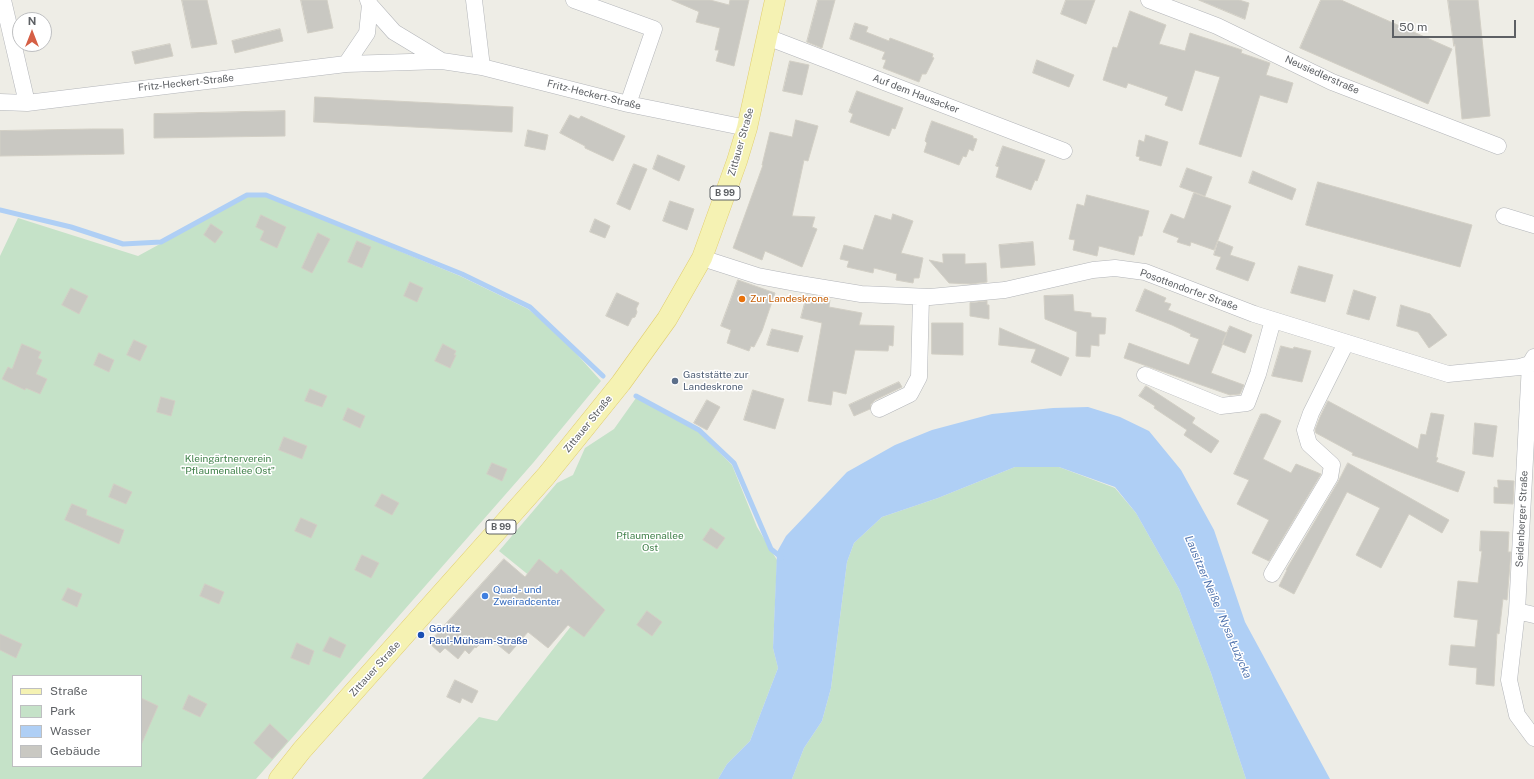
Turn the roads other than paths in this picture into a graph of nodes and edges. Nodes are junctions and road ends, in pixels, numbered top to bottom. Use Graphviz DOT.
graph roads {
  1 [pos="3,0"];
  2 [pos="474,0"];
  3 [pos="574,0"];
  4 [pos="776,0"];
  5 [pos="1149,0"];
  6 [pos="369,3"];
  7 [pos="767,37"];
  8 [pos="442,61"];
  9 [pos="346,64"];
  10 [pos="482,67"];
  11 [pos="0,102"];
  12 [pos="27,103"];
  13 [pos="628,104"];
  14 [pos="747,128"];
  15 [pos="1498,146"];
  16 [pos="1064,151"];
  17 [pos="1504,216"];
  18 [pos="1534,225"];
  19 [pos="702,258"];
  20 [pos="921,297"];
  21 [pos="1273,320"];
  22 [pos="1346,343"];
  23 [pos="1533,362"];
  24 [pos="1145,375"];
  25 [pos="879,409"];
  26 [pos="1272,574"];
  27 [pos="1517,611"];
  28 [pos="1534,615"];
  29 [pos="1534,738"];
  30 [pos="279,779"];
  1 -- 12 [label="street"];
  2 -- 10 [label="street"];
  3 -- 13 [label="street"];
  4 -- 7 [label="main road, Zittauer Straße / B 99"];
  5 -- 15 [label="street, Neusiedlerstraße"];
  6 -- 8 [label="street, Fritz-Heckert-Straße"];
  6 -- 9 [label="street, Fritz-Heckert-Straße"];
  7 -- 14 [label="main road, Zittauer Straße / B 99"];
  7 -- 16 [label="street, Auf dem Hausacker"];
  8 -- 9 [label="street, Fritz-Heckert-Straße"];
  8 -- 10 [label="street, Fritz-Heckert-Straße"];
  9 -- 12 [label="street, Fritz-Heckert-Straße"];
  10 -- 13 [label="street, Fritz-Heckert-Straße"];
  11 -- 12 [label="street, Fritz-Heckert-Straße"];
  13 -- 14 [label="street, Fritz-Heckert-Straße"];
  14 -- 19 [label="main road, Zittauer Straße / B 99"];
  17 -- 18 [label="street"];
  19 -- 20 [label="street, Posottendorfer Straße"];
  19 -- 30 [label="main road, Zittauer Straße / B 99"];
  20 -- 21 [label="street, Posottendorfer Straße"];
  20 -- 25 [label="street"];
  21 -- 22 [label="street, Posottendorfer Straße"];
  21 -- 24 [label="street"];
  22 -- 23 [label="street, Posottendorfer Straße"];
  22 -- 26 [label="street"];
  23 -- 27 [label="street, Seidenberger Straße"];
  27 -- 28 [label="street"];
  27 -- 29 [label="street, Seidenberger Straße"];
}
